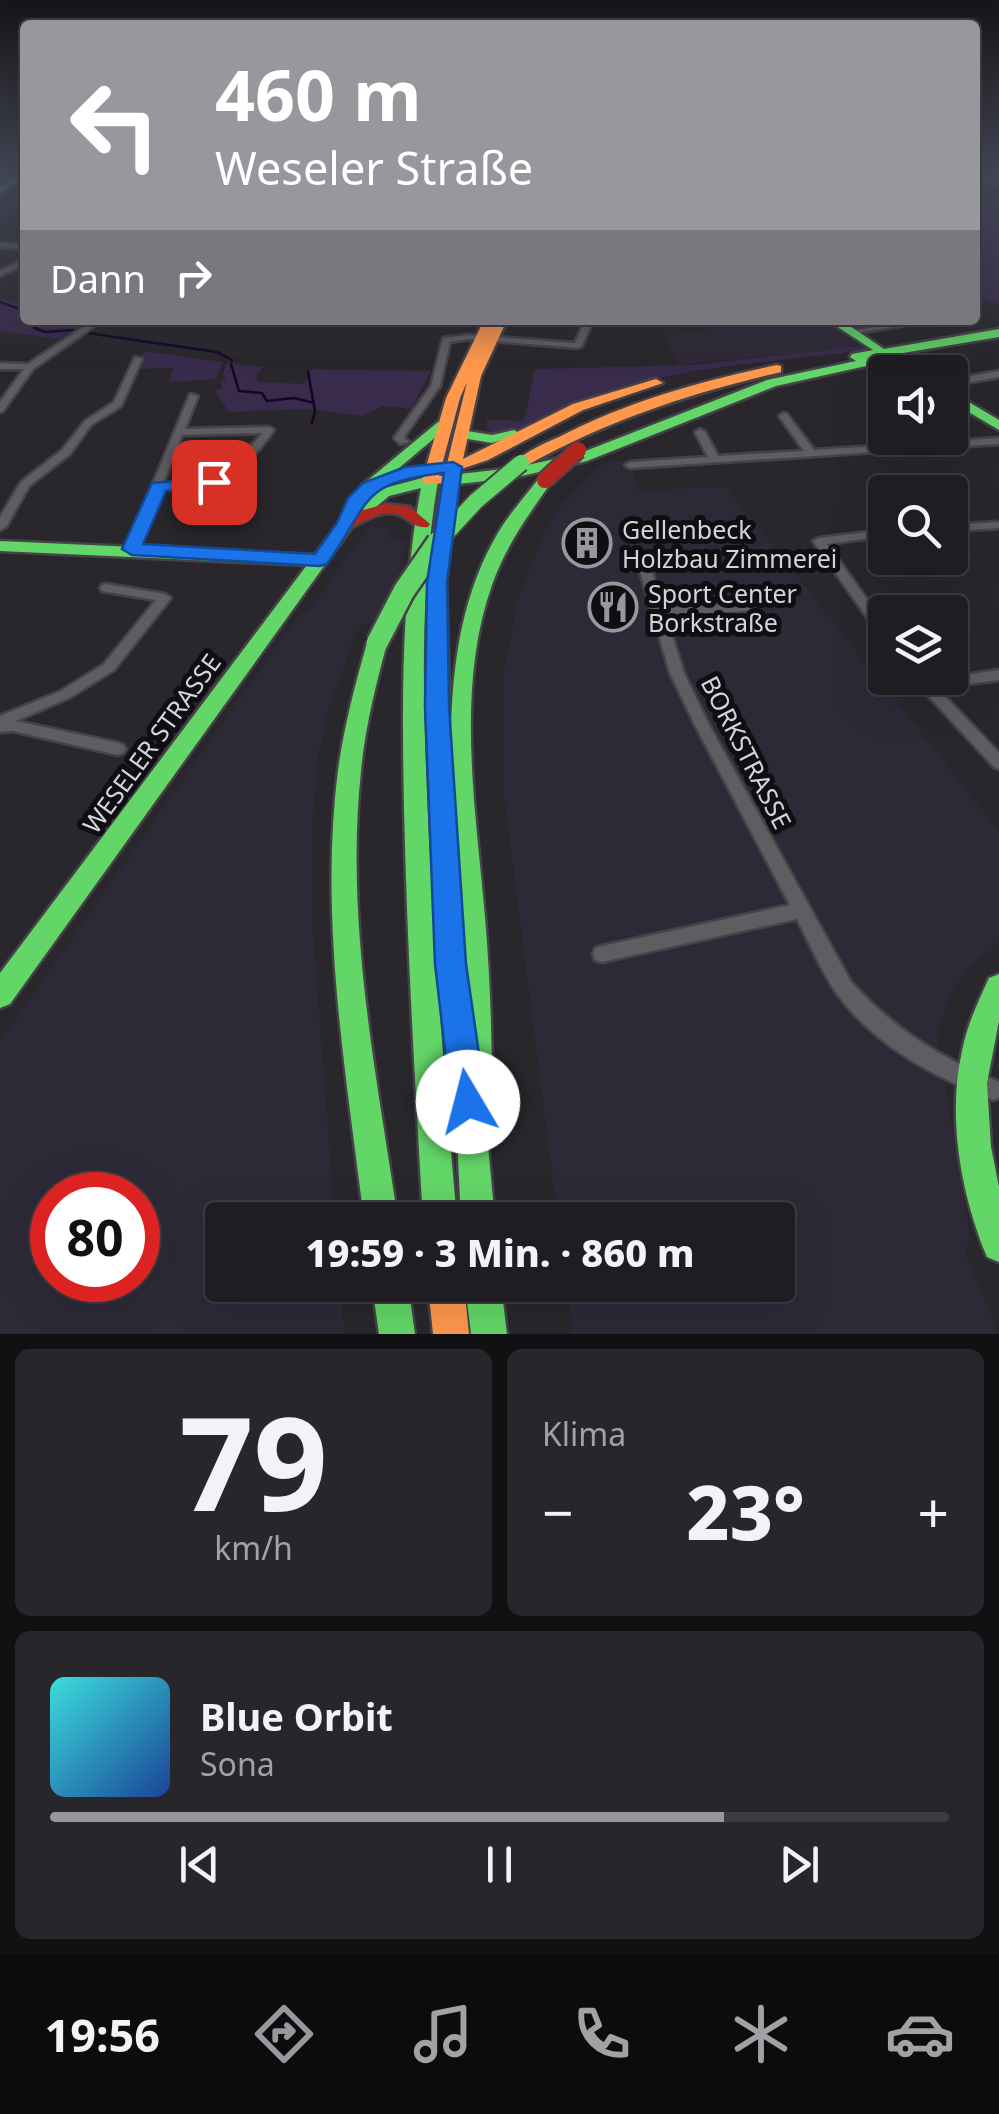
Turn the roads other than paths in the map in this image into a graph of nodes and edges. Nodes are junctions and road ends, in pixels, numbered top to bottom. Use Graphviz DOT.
graph roads {
  1 [pos="91,325"];
  2 [pos="586,325"];
  3 [pos="842,326"];
  4 [pos="490,329"];
  5 [pos="999,336"];
  6 [pos="875,355"];
  7 [pos="868,356"];
  8 [pos="868,357"];
  9 [pos="138,359"];
  10 [pos="829,360"];
  11 [pos="0,366"];
  12 [pos="30,367"];
  13 [pos="999,374"];
  14 [pos="968,379"];
  15 [pos="194,396"];
  16 [pos="968,406"];
  17 [pos="0,409"];
  18 [pos="784,416"];
  19 [pos="547,422"];
  20 [pos="999,426"];
  21 [pos="282,429"];
  22 [pos="452,429"];
  23 [pos="269,430"];
  24 [pos="181,432"];
  25 [pos="700,432"];
  26 [pos="404,442"];
  27 [pos="999,442"];
  28 [pos="968,444"];
  29 [pos="868,451"];
  30 [pos="812,454"];
  31 [pos="714,459"];
  32 [pos="630,465"];
  33 [pos="442,474"];
  34 [pos="159,486"];
  35 [pos="369,486"];
  36 [pos="346,524"];
  37 [pos="422,524"];
  38 [pos="999,525"];
  39 [pos="968,527"];
  40 [pos="868,535"];
  41 [pos="2,544"];
  42 [pos="820,547"];
  43 [pos="132,549"];
  44 [pos="651,558"];
  45 [pos="320,560"];
  46 [pos="106,588"];
  47 [pos="747,607"];
  48 [pos="868,611"];
  49 [pos="659,612"];
  50 [pos="999,675"];
  51 [pos="968,677"];
  52 [pos="936,695"];
  53 [pos="0,729"];
  54 [pos="118,749"];
  55 [pos="999,763"];
  56 [pos="802,910"];
  57 [pos="602,954"];
  58 [pos="999,987"];
  59 [pos="0,995"];
  60 [pos="982,1085"];
  61 [pos="474,1137"];
  62 [pos="379,1202"];
  63 [pos="439,1202"];
  64 [pos="477,1202"];
  65 [pos="999,1245"];
  66 [pos="392,1302"];
  67 [pos="448,1302"];
  68 [pos="485,1302"];
  69 [pos="397,1334"];
  70 [pos="451,1334"];
  71 [pos="488,1334"];
  1 -- 12 [label="street"];
  2 -- 4 [label="street"];
  3 -- 6 [label="main road"];
  4 -- 22 [label="main road"];
  4 -- 26 [label="street"];
  5 -- 6 [label="main road"];
  5 -- 10 [label="main road"];
  7 -- 61 [label="main road, bridge"];
  8 -- 33 [label="main road"];
  9 -- 41 [label="street"];
  10 -- 19 [label="main road"];
  10 -- 62 [label="main road, bridge"];
  11 -- 12 [label="street"];
  12 -- 17 [label="street"];
  13 -- 14 [label="street"];
  15 -- 24 [label="street"];
  16 -- 20 [label="main road"];
  18 -- 30 [label="street"];
  19 -- 22 [label="main road"];
  19 -- 33 [label="main road"];
  21 -- 23 [label="street"];
  22 -- 33 [label="main road"];
  22 -- 35 [label="main road"];
  23 -- 24 [label="street"];
  23 -- 34 [label="street"];
  24 -- 34 [label="street"];
  25 -- 31 [label="street"];
  27 -- 28 [label="street"];
  29 -- 30 [label="street"];
  30 -- 31 [label="street"];
  31 -- 32 [label="street"];
  33 -- 35 [label="main road"];
  33 -- 36 [label="main road, WESELER STRASSE"];
  33 -- 37 [label="main road"];
  33 -- 61 [label="main road"];
  34 -- 43 [label="street"];
  35 -- 36 [label="main road, WESELER STRASSE"];
  36 -- 37 [label="main road"];
  36 -- 45 [label="main road, WESELER STRASSE"];
  37 -- 63 [label="main road"];
  38 -- 39 [label="street"];
  40 -- 42 [label="street"];
  41 -- 43 [label="main road"];
  42 -- 48 [label="street"];
  43 -- 45 [label="main road"];
  44 -- 49 [label="street, BORKSTRASSE"];
  45 -- 59 [label="main road, WESELER STRASSE"];
  46 -- 53 [label="street"];
  47 -- 49 [label="street"];
  49 -- 56 [label="street, BORKSTRASSE"];
  50 -- 51 [label="street"];
  52 -- 55 [label="street"];
  53 -- 54 [label="street"];
  56 -- 57 [label="street"];
  56 -- 60 [label="street, BORKSTRASSE"];
  58 -- 60 [label="main road"];
  60 -- 65 [label="main road"];
  61 -- 64 [label="main road"];
  66 -- 69 [label="main road"];
  67 -- 70 [label="main road"];
  68 -- 71 [label="main road"];
}
